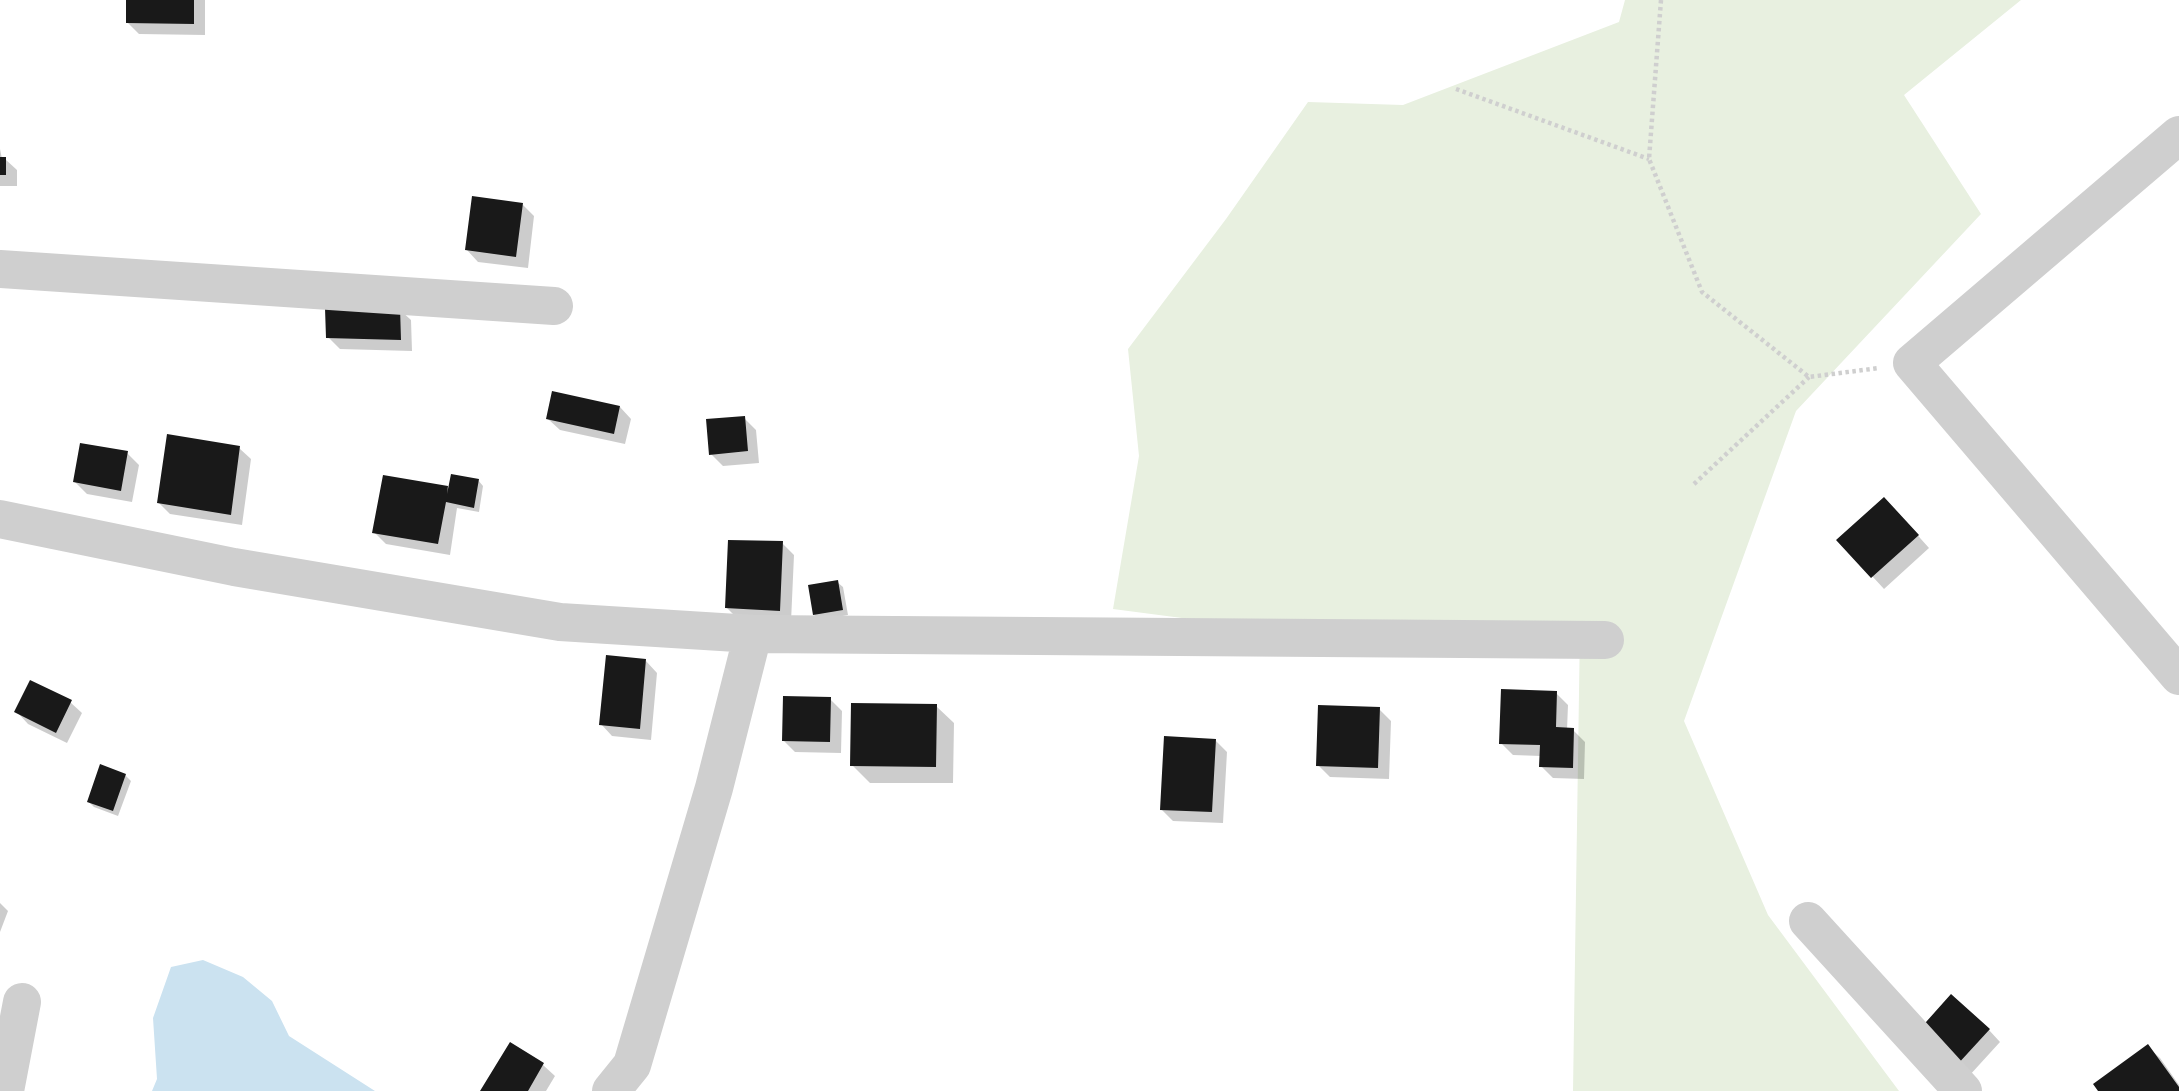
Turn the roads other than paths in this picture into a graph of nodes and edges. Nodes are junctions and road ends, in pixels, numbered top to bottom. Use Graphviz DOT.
graph roads {
  1 [pos="2179,135"];
  2 [pos="0,269"];
  3 [pos="554,306"];
  4 [pos="0,519"];
  5 [pos="753,634"];
  6 [pos="1605,640"];
  7 [pos="2179,676"];
  8 [pos="1808,921"];
  9 [pos="22,1002"];
  10 [pos="5,1091"];
  11 [pos="611,1091"];
  12 [pos="1963,1091"];
  1 -- 7 [label="lane"];
  2 -- 3 [label="lane"];
  4 -- 5 [label="lane"];
  5 -- 6 [label="lane"];
  5 -- 11 [label="lane"];
  8 -- 12 [label="lane"];
  9 -- 10 [label="lane"];
}
